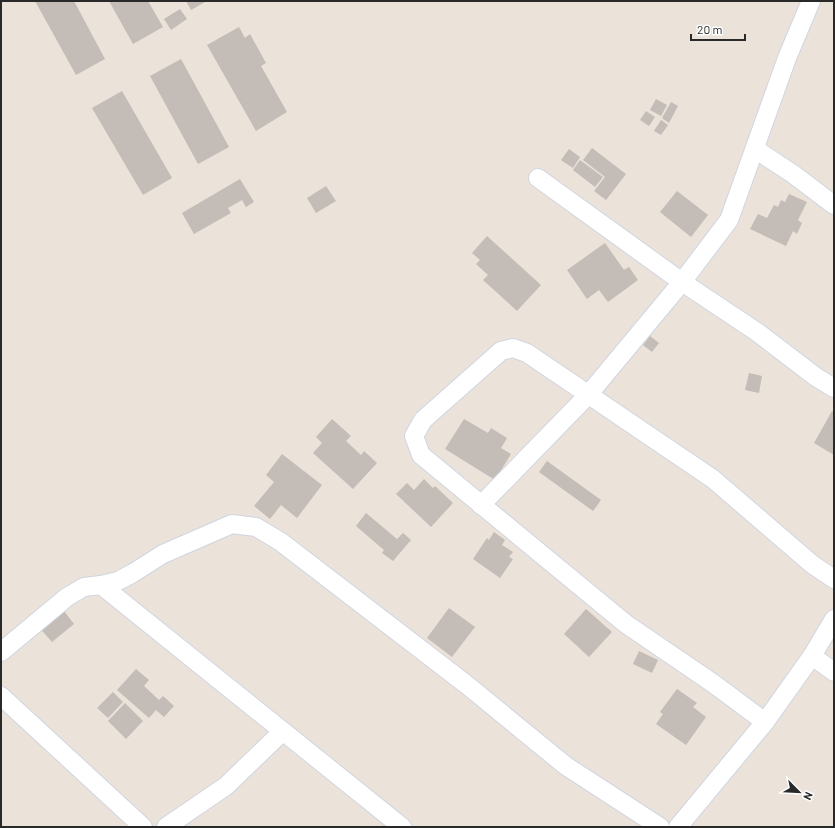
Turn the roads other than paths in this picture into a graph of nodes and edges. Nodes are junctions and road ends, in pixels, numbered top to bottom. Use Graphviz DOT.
graph roads {
  1 [pos="812,1"];
  2 [pos="755,149"];
  3 [pos="538,178"];
  4 [pos="834,205"];
  5 [pos="682,282"];
  6 [pos="834,388"];
  7 [pos="588,395"];
  8 [pos="481,505"];
  9 [pos="834,579"];
  10 [pos="101,585"];
  11 [pos="834,619"];
  12 [pos="1,652"];
  13 [pos="812,656"];
  14 [pos="834,672"];
  15 [pos="1,697"];
  16 [pos="765,722"];
  17 [pos="282,731"];
  18 [pos="143,827"];
  19 [pos="166,827"];
  20 [pos="402,827"];
  21 [pos="660,827"];
  22 [pos="678,827"];
  1 -- 2 [label="street"];
  2 -- 4 [label="street"];
  2 -- 5 [label="street"];
  3 -- 5 [label="street"];
  5 -- 6 [label="street"];
  5 -- 7 [label="street"];
  7 -- 8 [label="street"];
  7 -- 8 [label="street"];
  7 -- 9 [label="street"];
  8 -- 16 [label="street"];
  10 -- 12 [label="street"];
  10 -- 17 [label="street"];
  10 -- 21 [label="street"];
  11 -- 13 [label="street"];
  13 -- 14 [label="street"];
  13 -- 16 [label="street"];
  15 -- 18 [label="street"];
  16 -- 22 [label="street"];
  17 -- 19 [label="street"];
  17 -- 20 [label="street"];
}
